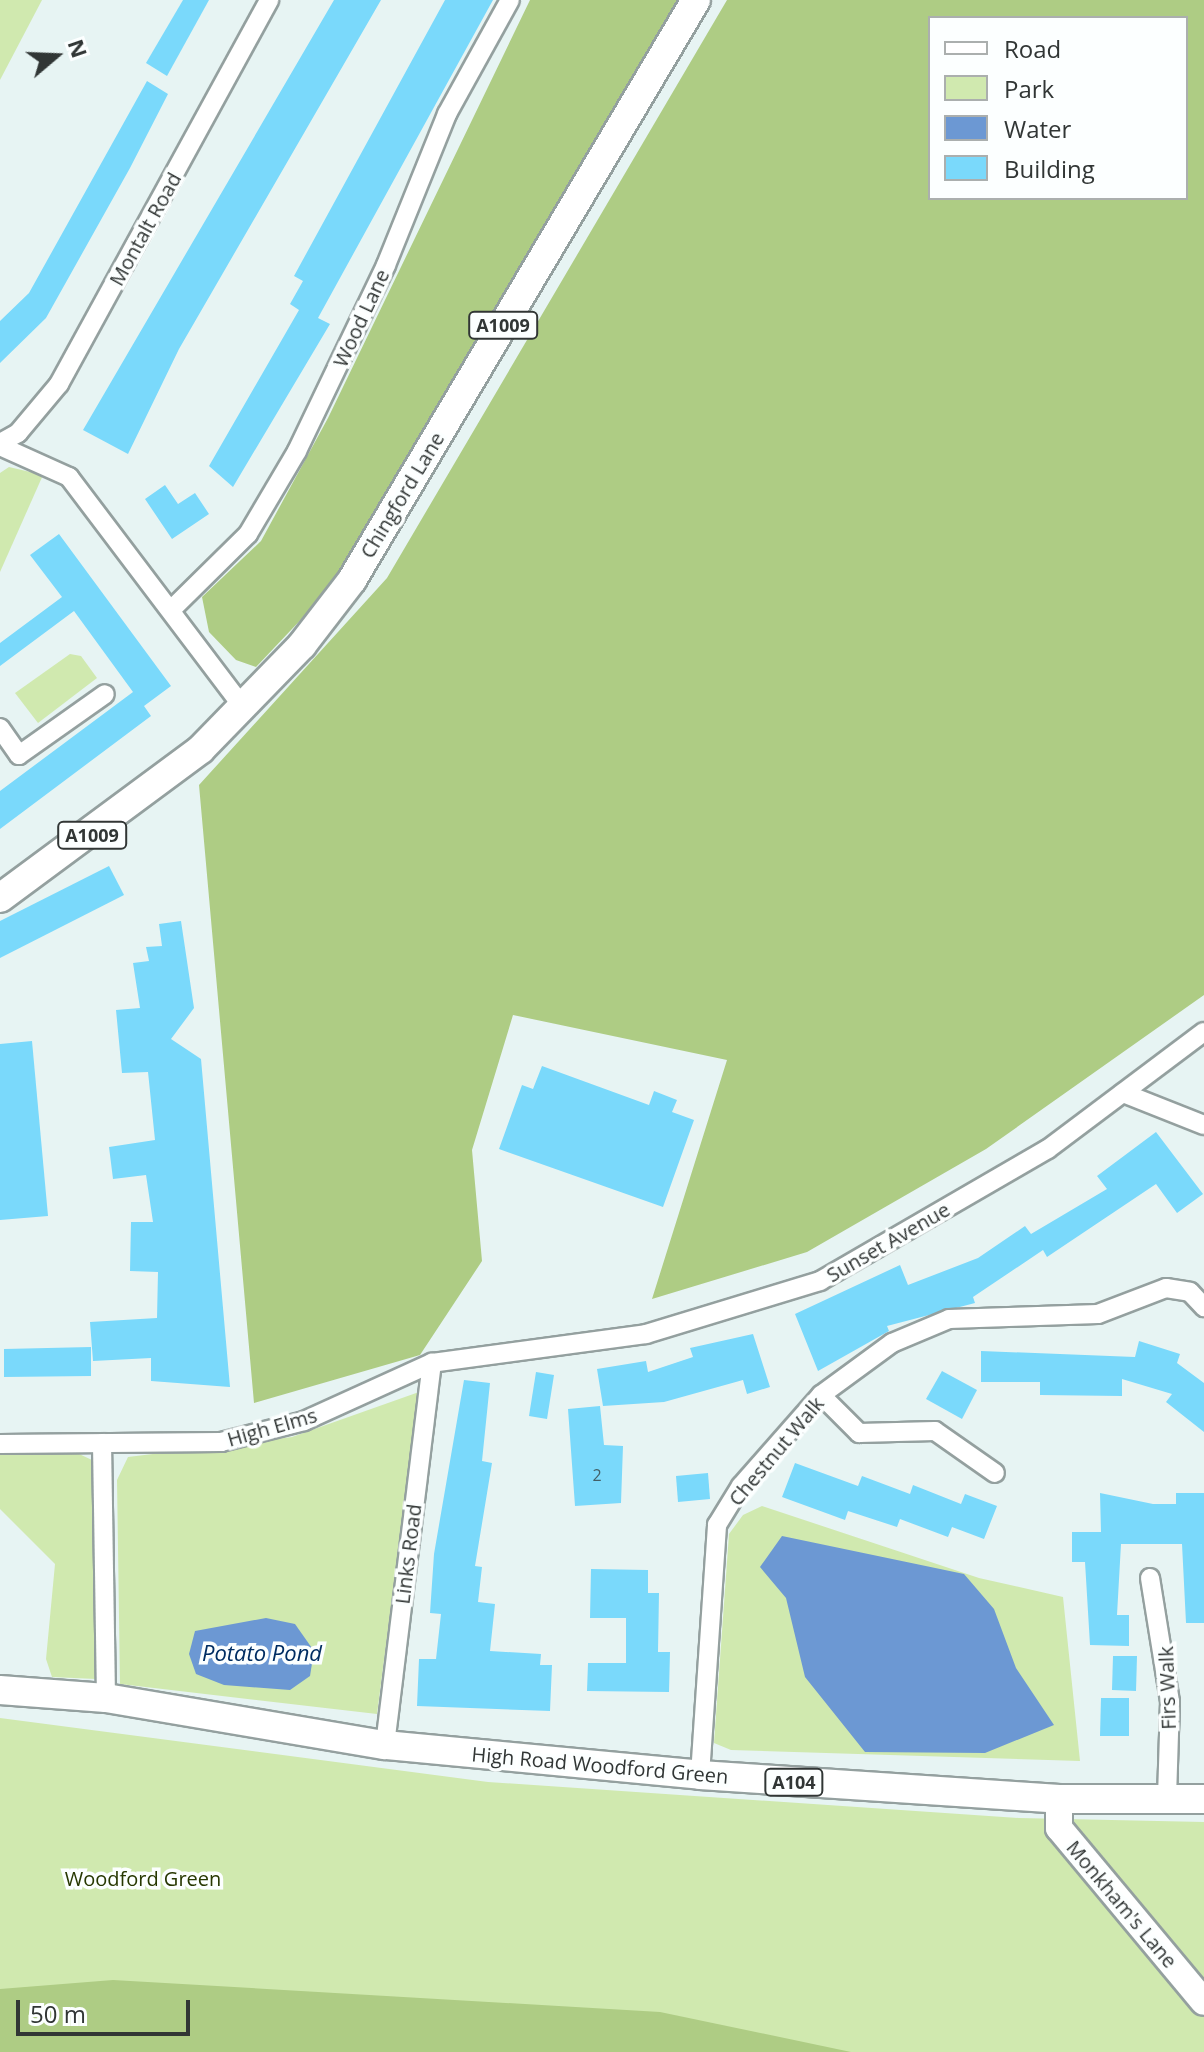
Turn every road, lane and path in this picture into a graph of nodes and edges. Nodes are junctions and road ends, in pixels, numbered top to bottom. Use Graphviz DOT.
graph roads {
  1 [pos="269,0"];
  2 [pos="510,0"];
  3 [pos="696,0"];
  4 [pos="0,444"];
  5 [pos="171,610"];
  6 [pos="105,694"];
  7 [pos="243,707"];
  8 [pos="0,728"];
  9 [pos="0,898"];
  10 [pos="1204,1032"];
  11 [pos="1123,1093"];
  12 [pos="1204,1125"];
  13 [pos="1204,1307"];
  14 [pos="432,1363"];
  15 [pos="821,1395"];
  16 [pos="102,1443"];
  17 [pos="0,1444"];
  18 [pos="995,1473"];
  19 [pos="1150,1578"];
  20 [pos="0,1690"];
  21 [pos="106,1698"];
  22 [pos="385,1745"];
  23 [pos="700,1775"];
  24 [pos="1059,1799"];
  25 [pos="1204,1799"];
  26 [pos="1167,1800"];
  27 [pos="1204,2002"];
  1 -- 4 [label="street, Montalt Road"];
  2 -- 5 [label="street, Wood Lane"];
  3 -- 7 [label="main road, Chingford Lane / A1009"];
  4 -- 5 [label="street, Montalt Road"];
  5 -- 7 [label="street, Montalt Road"];
  6 -- 8 [label="street"];
  7 -- 9 [label="main road, Chingford Lane / A1009"];
  10 -- 11 [label="street, Sunset Avenue"];
  11 -- 12 [label="street"];
  11 -- 14 [label="street, Sunset Avenue"];
  13 -- 15 [label="street, Chestnut Walk"];
  14 -- 16 [label="street, High Elms"];
  14 -- 22 [label="street, Links Road"];
  15 -- 18 [label="street"];
  15 -- 23 [label="street, Chestnut Walk"];
  16 -- 17 [label="street, High Elms"];
  16 -- 21 [label="street"];
  19 -- 26 [label="street, Firs Walk"];
  20 -- 21 [label="main road, High Road Woodford Green / A104"];
  21 -- 22 [label="main road, High Road Woodford Green / A104"];
  22 -- 23 [label="main road, High Road Woodford Green / A104"];
  23 -- 24 [label="main road, High Road Woodford Green / A104"];
  24 -- 26 [label="main road, High Road Woodford Green / A104"];
  24 -- 27 [label="street, Monkham's Lane"];
  25 -- 26 [label="main road, High Road Woodford Green / A104"];
}
